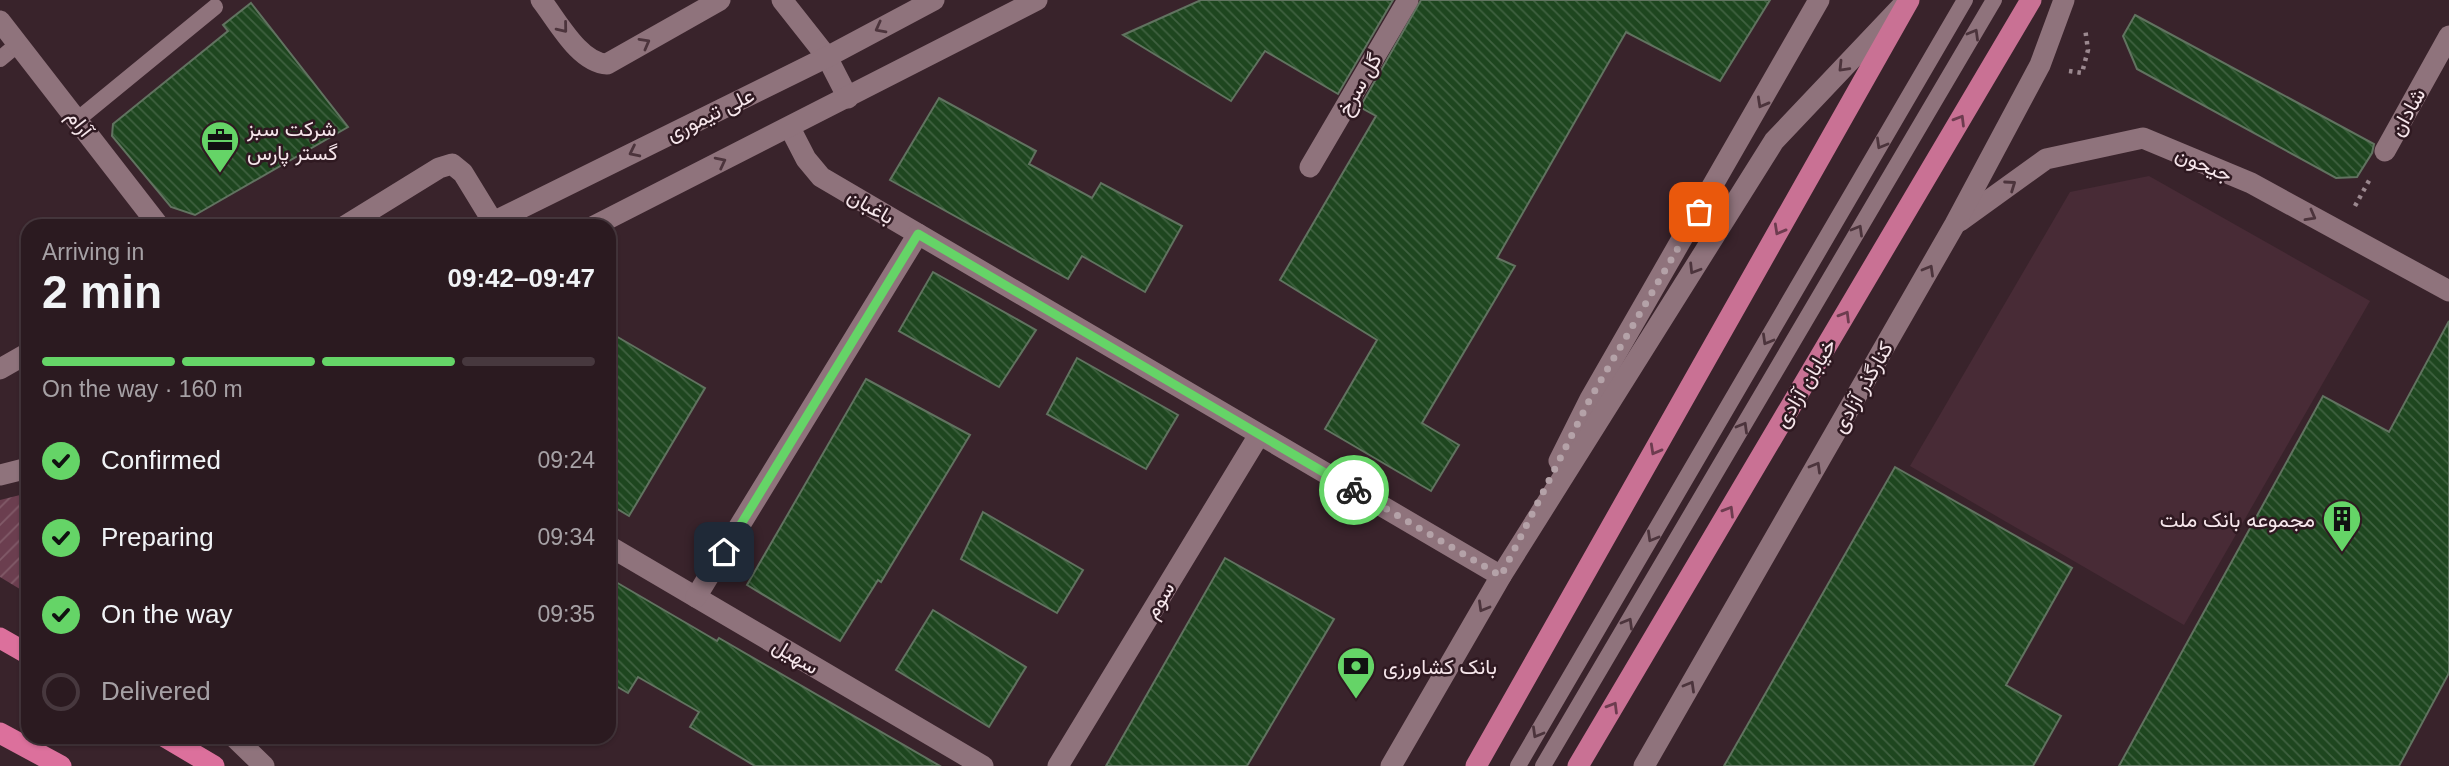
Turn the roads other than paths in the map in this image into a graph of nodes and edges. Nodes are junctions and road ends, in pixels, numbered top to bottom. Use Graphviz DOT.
graph roads {
  1 [pos="541,0"];
  2 [pos="720,0"];
  3 [pos="782,0"];
  4 [pos="934,0"];
  5 [pos="1037,0"];
  6 [pos="1408,0"];
  7 [pos="1819,0"];
  8 [pos="1908,0"];
  9 [pos="1965,0"];
  10 [pos="1994,0"];
  11 [pos="2031,0"];
  12 [pos="2064,0"];
  13 [pos="215,7"];
  14 [pos="0,22"];
  15 [pos="2449,36"];
  16 [pos="18,44"];
  17 [pos="827,57"];
  18 [pos="0,59"];
  19 [pos="848,98"];
  20 [pos="77,120"];
  21 [pos="790,128"];
  22 [pos="2385,152"];
  23 [pos="1310,167"];
  24 [pos="154,219"];
  25 [pos="356,219"];
  26 [pos="486,219"];
  27 [pos="499,219"];
  28 [pos="608,219"];
  29 [pos="1955,224"];
  30 [pos="918,234"];
  31 [pos="2449,291"];
  32 [pos="21,357"];
  33 [pos="0,369"];
  34 [pos="1259,435"];
  35 [pos="21,470"];
  36 [pos="0,475"];
  37 [pos="616,550"];
  38 [pos="1501,576"];
  39 [pos="696,597"];
  40 [pos="0,638"];
  41 [pos="21,650"];
  42 [pos="0,733"];
  43 [pos="177,744"];
  44 [pos="241,744"];
  45 [pos="61,766"];
  46 [pos="214,766"];
  47 [pos="264,766"];
  48 [pos="983,766"];
  49 [pos="1058,766"];
  50 [pos="1391,766"];
  51 [pos="1476,766"];
  52 [pos="1518,766"];
  53 [pos="1544,766"];
  54 [pos="1578,766"];
  55 [pos="1644,766"];
  1 -- 2 [label="main road, one-way"];
  3 -- 17 [label="main road"];
  4 -- 17 [label="main road, علی تیموری, one-way"];
  5 -- 19 [label="main road"];
  6 -- 23 [label="main road, گل سرخ"];
  7 -- 38 [label="main road, one-way"];
  8 -- 38 [label="main road, one-way"];
  8 -- 51 [label="main road, one-way"];
  9 -- 52 [label="lane, one-way"];
  53 -- 10 [label="lane, one-way"];
  54 -- 11 [label="main road, خیابان آزادی, one-way"];
  12 -- 29 [label="main road, کنارگذر آزادی"];
  13 -- 20 [label="lane"];
  14 -- 16 [label="main road, آرام"];
  15 -- 22 [label="main road, شادان"];
  16 -- 18 [label="lane"];
  16 -- 20 [label="main road, آرام"];
  17 -- 19 [label="main road"];
  17 -- 27 [label="main road, علی تیموری, one-way"];
  19 -- 21 [label="main road"];
  20 -- 24 [label="main road, آرام"];
  28 -- 21 [label="main road, one-way"];
  21 -- 30 [label="main road, باغبان"];
  25 -- 26 [label="main road"];
  29 -- 31 [label="main road, جیحون, one-way"];
  55 -- 29 [label="main road, کنارگذر آزادی, one-way"];
  30 -- 34 [label="main road, باغبان"];
  30 -- 39 [label="main road"];
  32 -- 33 [label="main road"];
  34 -- 38 [label="main road, باغبان"];
  34 -- 49 [label="main road, سوم"];
  35 -- 36 [label="main road"];
  37 -- 39 [label="main road, سهیل"];
  38 -- 50 [label="main road, one-way"];
  39 -- 48 [label="main road, سهیل"];
  40 -- 41 [label="highway"];
  42 -- 45 [label="highway"];
  43 -- 46 [label="highway"];
  44 -- 47 [label="main road"];
}
